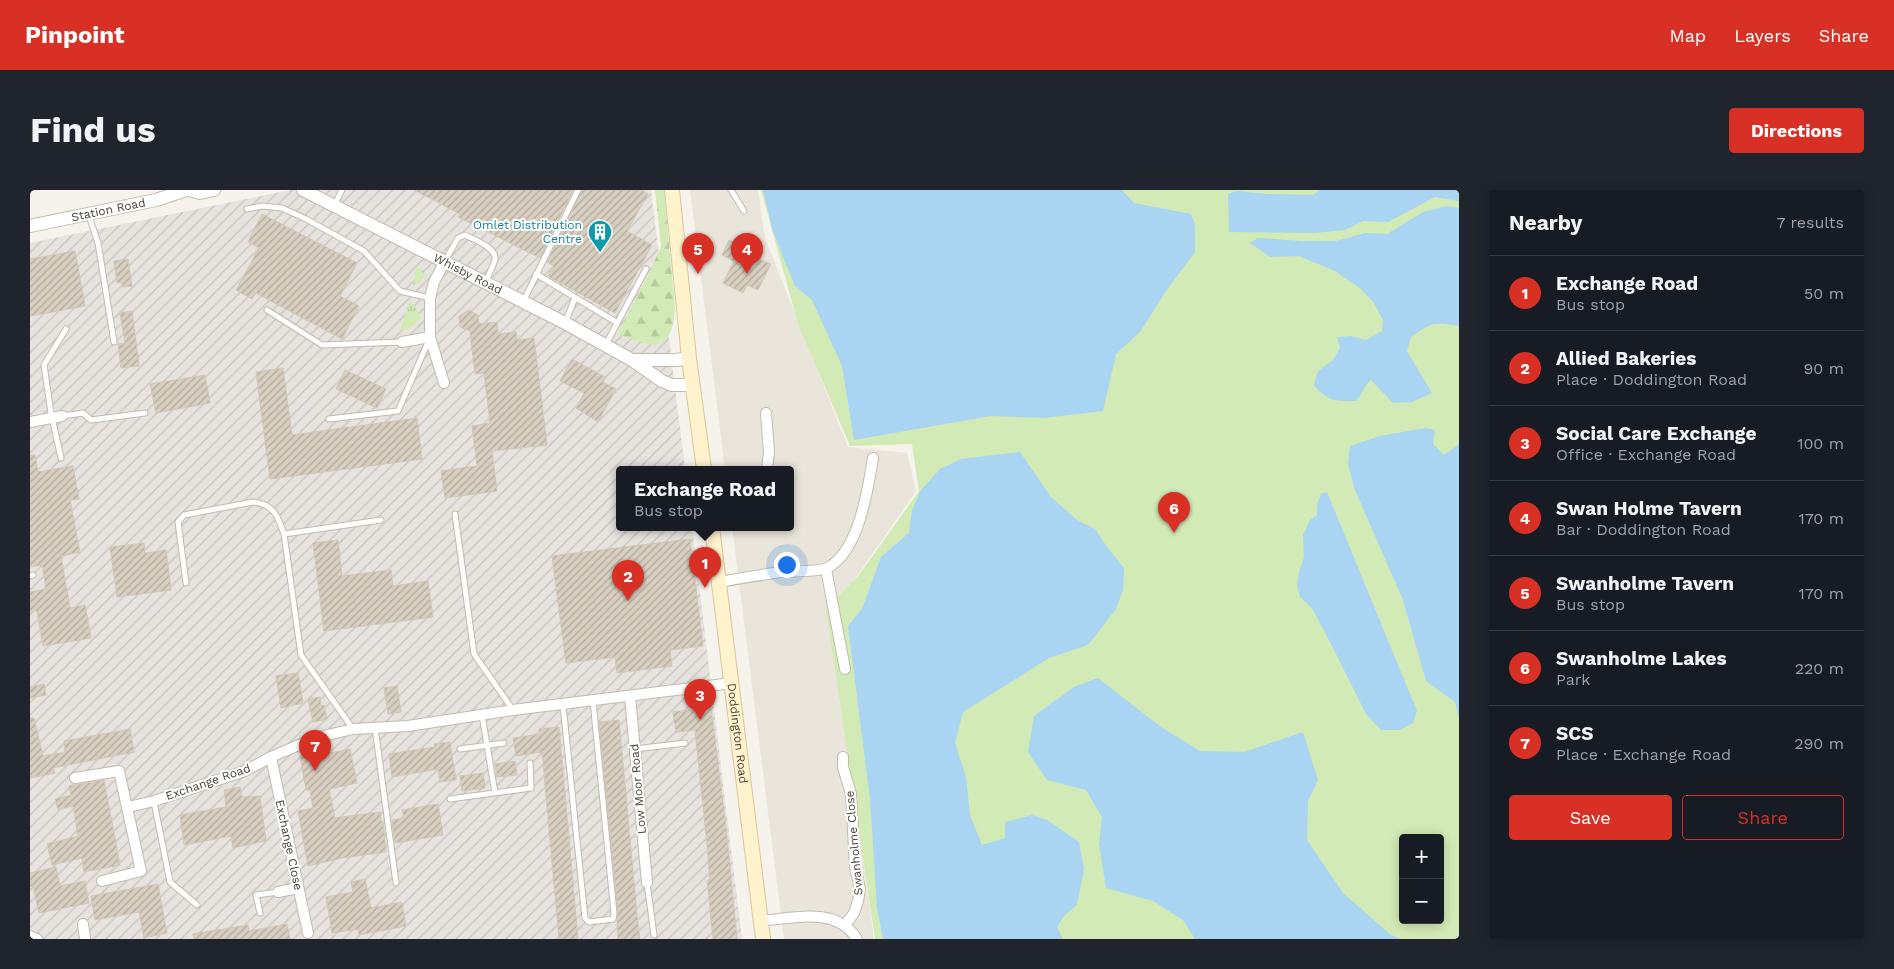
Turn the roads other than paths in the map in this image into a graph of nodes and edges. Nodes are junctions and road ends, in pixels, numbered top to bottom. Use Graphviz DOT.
graph roads {
  1 [pos="188,190"];
  2 [pos="214,190"];
  3 [pos="303,190"];
  4 [pos="342,190"];
  5 [pos="578,190"];
  6 [pos="672,190"];
  7 [pos="730,190"];
  8 [pos="334,207"];
  9 [pos="247,210"];
  10 [pos="744,211"];
  11 [pos="89,215"];
  12 [pos="30,226"];
  13 [pos="445,262"];
  14 [pos="646,269"];
  15 [pos="536,274"];
  16 [pos="485,283"];
  17 [pos="430,298"];
  18 [pos="575,298"];
  19 [pos="523,302"];
  20 [pos="267,310"];
  21 [pos="616,322"];
  22 [pos="565,323"];
  23 [pos="66,329"];
  24 [pos="430,337"];
  25 [pos="114,342"];
  26 [pos="402,342"];
  27 [pos="605,346"];
  28 [pos="689,358"];
  29 [pos="632,360"];
  30 [pos="444,383"];
  31 [pos="693,385"];
  32 [pos="145,413"];
  33 [pos="766,413"];
  34 [pos="57,417"];
  35 [pos="328,419"];
  36 [pos="30,422"];
  37 [pos="61,458"];
  38 [pos="873,458"];
  39 [pos="704,466"];
  40 [pos="767,466"];
  41 [pos="455,514"];
  42 [pos="381,520"];
  43 [pos="713,531"];
  44 [pos="284,534"];
  45 [pos="826,569"];
  46 [pos="720,582"];
  47 [pos="186,583"];
  48 [pos="845,668"];
  49 [pos="732,683"];
  50 [pos="630,696"];
  51 [pos="593,701"];
  52 [pos="563,705"];
  53 [pos="513,710"];
  54 [pos="482,715"];
  55 [pos="374,728"];
  56 [pos="353,729"];
  57 [pos="504,743"];
  58 [pos="684,743"];
  59 [pos="487,746"];
  60 [pos="460,749"];
  61 [pos="635,749"];
  62 [pos="271,757"];
  63 [pos="843,757"];
  64 [pos="530,763"];
  65 [pos="75,778"];
  66 [pos="495,793"];
  67 [pos="450,799"];
  68 [pos="154,801"];
  69 [pos="128,807"];
  70 [pos="102,881"];
  71 [pos="396,883"];
  72 [pos="646,883"];
  73 [pos="298,888"];
  74 [pos="278,892"];
  75 [pos="197,905"];
  76 [pos="260,913"];
  77 [pos="761,921"];
  78 [pos="83,924"];
  79 [pos="845,925"];
  80 [pos="308,933"];
  81 [pos="654,935"];
  82 [pos="30,936"];
  83 [pos="37,939"];
  84 [pos="85,939"];
  85 [pos="763,939"];
  86 [pos="857,939"];
  1 -- 2 [label="street, Station Road"];
  1 -- 11 [label="street, Station Road"];
  3 -- 8 [label="street, Whisby Road"];
  4 -- 8 [label="lane"];
  5 -- 15 [label="lane"];
  6 -- 28 [label="main road"];
  7 -- 10 [label="lane"];
  8 -- 13 [label="street, Whisby Road"];
  9 -- 17 [label="lane"];
  11 -- 12 [label="street, Station Road"];
  11 -- 25 [label="lane"];
  13 -- 16 [label="street, Whisby Road"];
  13 -- 16 [label="lane"];
  13 -- 17 [label="street"];
  14 -- 21 [label="lane"];
  15 -- 18 [label="lane"];
  15 -- 19 [label="lane"];
  16 -- 19 [label="street, Whisby Road"];
  17 -- 24 [label="street"];
  18 -- 21 [label="lane"];
  18 -- 22 [label="lane"];
  19 -- 22 [label="street, Whisby Road"];
  20 -- 26 [label="lane"];
  21 -- 27 [label="lane"];
  22 -- 27 [label="street, Whisby Road"];
  23 -- 34 [label="lane"];
  24 -- 26 [label="street"];
  24 -- 30 [label="street"];
  24 -- 35 [label="lane"];
  27 -- 29 [label="street, Whisby Road"];
  28 -- 29 [label="street, Whisby Road"];
  28 -- 31 [label="main road"];
  29 -- 31 [label="street, Whisby Road"];
  31 -- 39 [label="main road"];
  32 -- 34 [label="lane"];
  33 -- 40 [label="street"];
  34 -- 36 [label="street"];
  34 -- 37 [label="lane"];
  38 -- 45 [label="street"];
  41 -- 53 [label="lane"];
  42 -- 44 [label="lane"];
  43 -- 46 [label="main road, Doddington Road"];
  44 -- 47 [label="lane"];
  44 -- 56 [label="lane"];
  45 -- 46 [label="street"];
  45 -- 48 [label="street"];
  46 -- 49 [label="main road, Doddington Road"];
  49 -- 50 [label="street, Exchange Road"];
  49 -- 77 [label="main road, Doddington Road"];
  50 -- 51 [label="street, Exchange Road"];
  50 -- 61 [label="street, Low Moor Road"];
  51 -- 52 [label="street, Exchange Road"];
  51 -- 52 [label="lane"];
  52 -- 53 [label="street, Exchange Road"];
  53 -- 54 [label="street, Exchange Road"];
  54 -- 55 [label="street, Exchange Road"];
  54 -- 59 [label="lane"];
  55 -- 56 [label="street, Exchange Road"];
  55 -- 71 [label="lane"];
  56 -- 62 [label="street, Exchange Road"];
  57 -- 59 [label="lane"];
  58 -- 61 [label="lane"];
  59 -- 60 [label="lane"];
  59 -- 66 [label="lane"];
  61 -- 72 [label="street, Low Moor Road"];
  62 -- 68 [label="street, Exchange Road"];
  62 -- 73 [label="street, Exchange Close"];
  63 -- 79 [label="street, Swanholme Close"];
  64 -- 66 [label="lane"];
  65 -- 69 [label="street"];
  66 -- 67 [label="lane"];
  68 -- 69 [label="street, Exchange Road"];
  68 -- 75 [label="lane"];
  69 -- 70 [label="street"];
  72 -- 81 [label="lane"];
  73 -- 74 [label="street"];
  73 -- 80 [label="street, Exchange Close"];
  74 -- 76 [label="lane"];
  77 -- 79 [label="street"];
  77 -- 85 [label="main road, Doddington Road"];
  78 -- 84 [label="street"];
  79 -- 86 [label="street"];
  82 -- 83 [label="street"];
}
